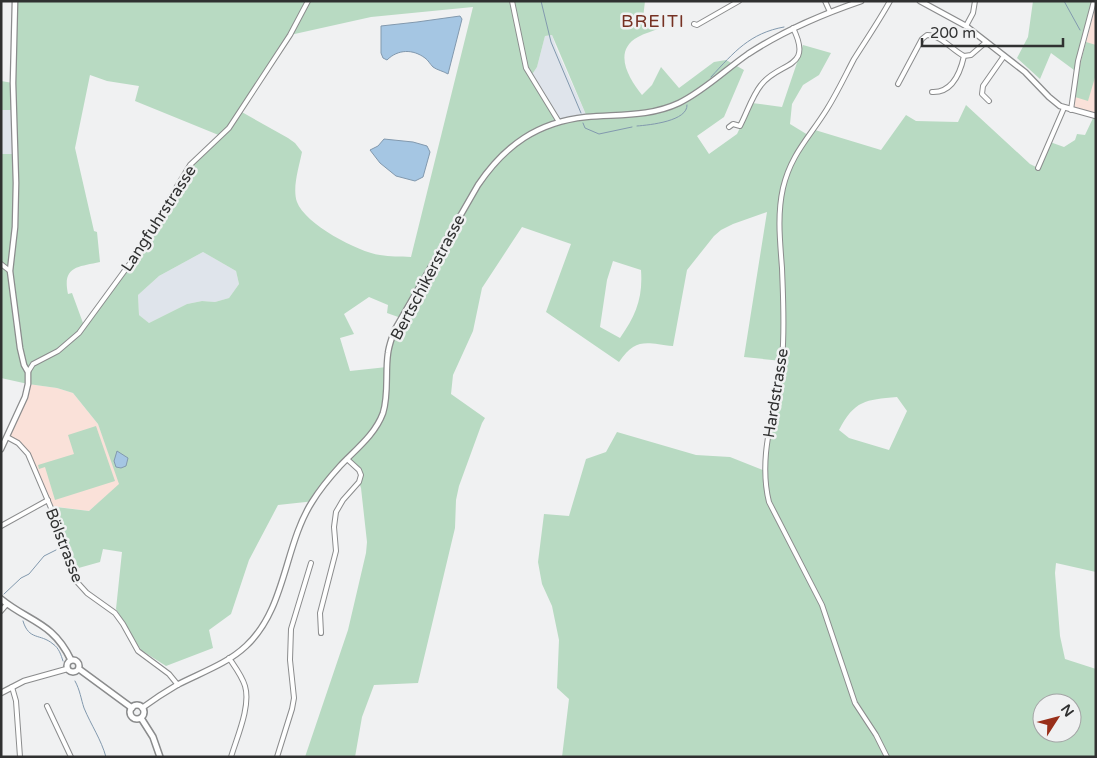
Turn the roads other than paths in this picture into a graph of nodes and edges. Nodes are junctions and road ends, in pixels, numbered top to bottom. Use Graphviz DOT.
graph roads {
  1 [pos="15,1"];
  2 [pos="308,1"];
  3 [pos="512,1"];
  4 [pos="739,1"];
  5 [pos="826,1"];
  6 [pos="861,1"];
  7 [pos="890,1"];
  8 [pos="920,1"];
  9 [pos="975,1"];
  10 [pos="1094,1"];
  11 [pos="830,12"];
  12 [pos="694,24"];
  13 [pos="966,26"];
  14 [pos="793,28"];
  15 [pos="986,42"];
  16 [pos="964,56"];
  17 [pos="1004,56"];
  18 [pos="898,84"];
  19 [pos="932,92"];
  20 [pos="988,101"];
  21 [pos="1064,108"];
  22 [pos="1071,110"];
  23 [pos="1096,116"];
  24 [pos="559,122"];
  25 [pos="729,126"];
  26 [pos="1038,168"];
  27 [pos="1,264"];
  28 [pos="10,271"];
  29 [pos="28,372"];
  30 [pos="7,437"];
  31 [pos="1,449"];
  32 [pos="347,459"];
  33 [pos="48,500"];
  34 [pos="1,526"];
  35 [pos="311,563"];
  36 [pos="1,599"];
  37 [pos="7,604"];
  38 [pos="1,611"];
  39 [pos="321,633"];
  40 [pos="229,658"];
  41 [pos="71,660"];
  42 [pos="68,668"];
  43 [pos="78,668"];
  44 [pos="178,685"];
  45 [pos="12,687"];
  46 [pos="1,693"];
  47 [pos="47,706"];
  48 [pos="132,708"];
  49 [pos="142,708"];
  50 [pos="141,718"];
  51 [pos="20,757"];
  52 [pos="71,757"];
  53 [pos="160,757"];
  54 [pos="231,757"];
  55 [pos="277,757"];
  56 [pos="887,757"];
  1 -- 28 [label="street"];
  2 -- 29 [label="street, Langfuhrstrasse"];
  3 -- 24 [label="street"];
  4 -- 12 [label="street"];
  5 -- 11 [label="street"];
  6 -- 11 [label="street, Bertschikerstrasse"];
  7 -- 56 [label="street, Hardstrasse"];
  8 -- 13 [label="street"];
  9 -- 13 [label="street"];
  10 -- 22 [label="street"];
  11 -- 14 [label="street, Bertschikerstrasse"];
  13 -- 15 [label="street"];
  14 -- 24 [label="street, Bertschikerstrasse"];
  14 -- 25 [label="street"];
  15 -- 16 [label="street"];
  15 -- 17 [label="street"];
  16 -- 18 [label="street"];
  16 -- 19 [label="street"];
  17 -- 20 [label="street"];
  17 -- 21 [label="street"];
  21 -- 22 [label="street"];
  21 -- 26 [label="street"];
  22 -- 23 [label="street"];
  24 -- 32 [label="street, Bertschikerstrasse"];
  27 -- 28 [label="street"];
  28 -- 29 [label="street"];
  29 -- 30 [label="street"];
  30 -- 31 [label="street"];
  30 -- 33 [label="street, Bölstrasse"];
  32 -- 39 [label="street"];
  32 -- 40 [label="street, Bertschikerstrasse"];
  33 -- 34 [label="street"];
  33 -- 44 [label="street, Bölstrasse"];
  35 -- 55 [label="street"];
  36 -- 37 [label="main road"];
  37 -- 38 [label="street"];
  37 -- 41 [label="main road"];
  40 -- 44 [label="street, Bertschikerstrasse"];
  40 -- 54 [label="street"];
  41 -- 42 [label="main road"];
  41 -- 43 [label="main road"];
  42 -- 43 [label="main road"];
  42 -- 45 [label="street"];
  43 -- 48 [label="main road"];
  44 -- 49 [label="street, Bertschikerstrasse"];
  45 -- 46 [label="street"];
  45 -- 51 [label="street"];
  47 -- 52 [label="street"];
  48 -- 49 [label="main road"];
  48 -- 50 [label="main road"];
  49 -- 50 [label="main road"];
  50 -- 53 [label="main road"];
}
